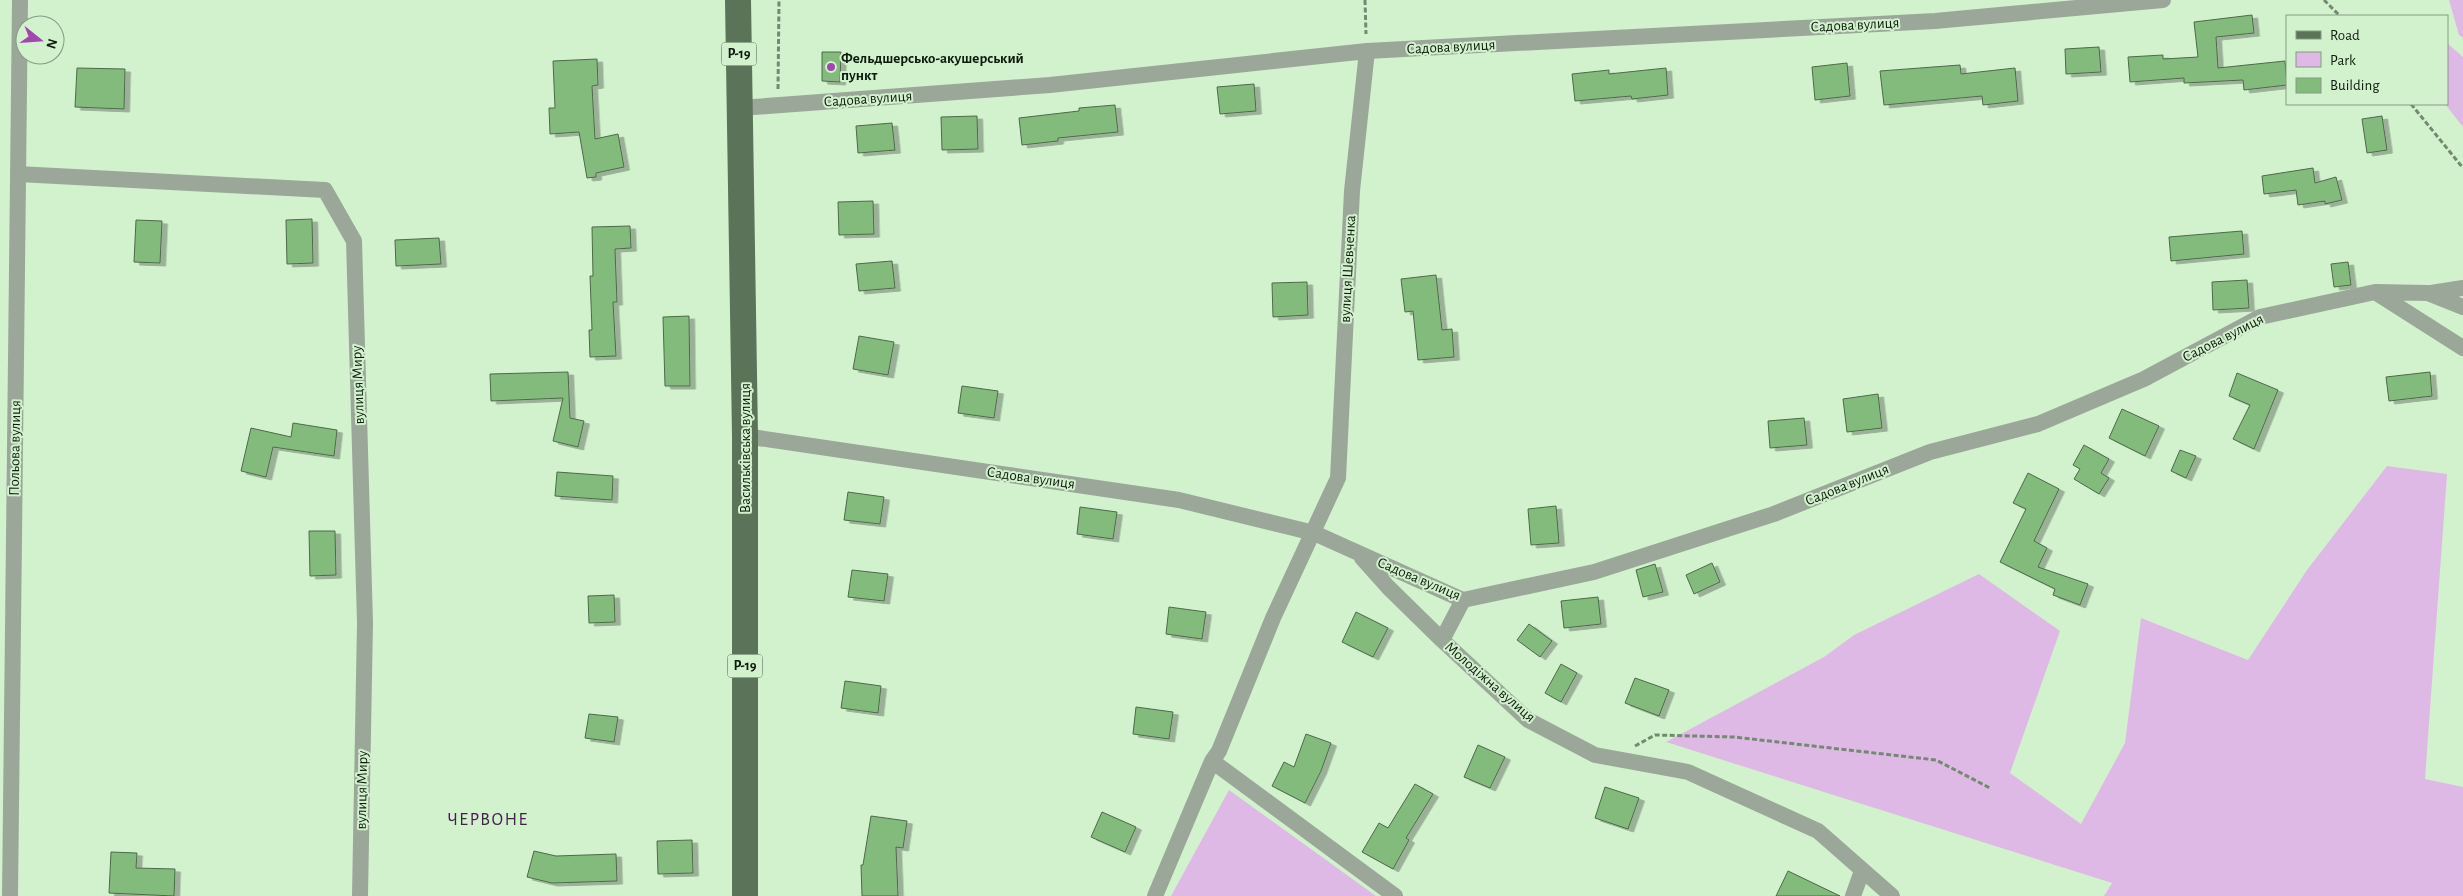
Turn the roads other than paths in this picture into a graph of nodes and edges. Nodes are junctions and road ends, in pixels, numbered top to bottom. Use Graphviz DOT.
graph roads {
  1 [pos="20,0"];
  2 [pos="738,0"];
  3 [pos="2163,0"];
  4 [pos="2107,2"];
  5 [pos="1367,51"];
  6 [pos="740,108"];
  7 [pos="18,174"];
  8 [pos="2463,288"];
  9 [pos="2375,292"];
  10 [pos="2428,293"];
  11 [pos="2463,307"];
  12 [pos="2463,348"];
  13 [pos="745,436"];
  14 [pos="1314,533"];
  15 [pos="1357,553"];
  16 [pos="1463,600"];
  17 [pos="1442,640"];
  18 [pos="1212,761"];
  19 [pos="1862,871"];
  20 [pos="10,896"];
  21 [pos="360,896"];
  22 [pos="745,896"];
  23 [pos="1155,896"];
  24 [pos="1395,896"];
  25 [pos="1853,896"];
  26 [pos="1892,896"];
  1 -- 7 [label="street, Польова вулиця"];
  2 -- 6 [label="main road, Васильківська вулиця / Р-19"];
  3 -- 4 [label="street, Садова вулиця"];
  4 -- 5 [label="street, Садова вулиця"];
  5 -- 6 [label="street, Садова вулиця"];
  5 -- 14 [label="street, вулиця Шевченка"];
  6 -- 13 [label="main road, Васильківська вулиця / Р-19"];
  7 -- 20 [label="street, Польова вулиця"];
  7 -- 21 [label="street, вулиця Миру"];
  8 -- 10 [label="street"];
  9 -- 10 [label="street, Садова вулиця"];
  9 -- 12 [label="street"];
  9 -- 16 [label="street, Садова вулиця"];
  10 -- 11 [label="street"];
  13 -- 14 [label="street, Садова вулиця"];
  13 -- 22 [label="main road, Васильківська вулиця / Р-19"];
  14 -- 15 [label="street, Садова вулиця"];
  14 -- 18 [label="street"];
  15 -- 16 [label="street, Садова вулиця"];
  15 -- 17 [label="street, Молодіжна вулиця"];
  16 -- 17 [label="street"];
  17 -- 19 [label="street, Молодіжна вулиця"];
  18 -- 23 [label="street"];
  18 -- 24 [label="street"];
  19 -- 25 [label="street"];
  19 -- 26 [label="street, Молодіжна вулиця"];
}
